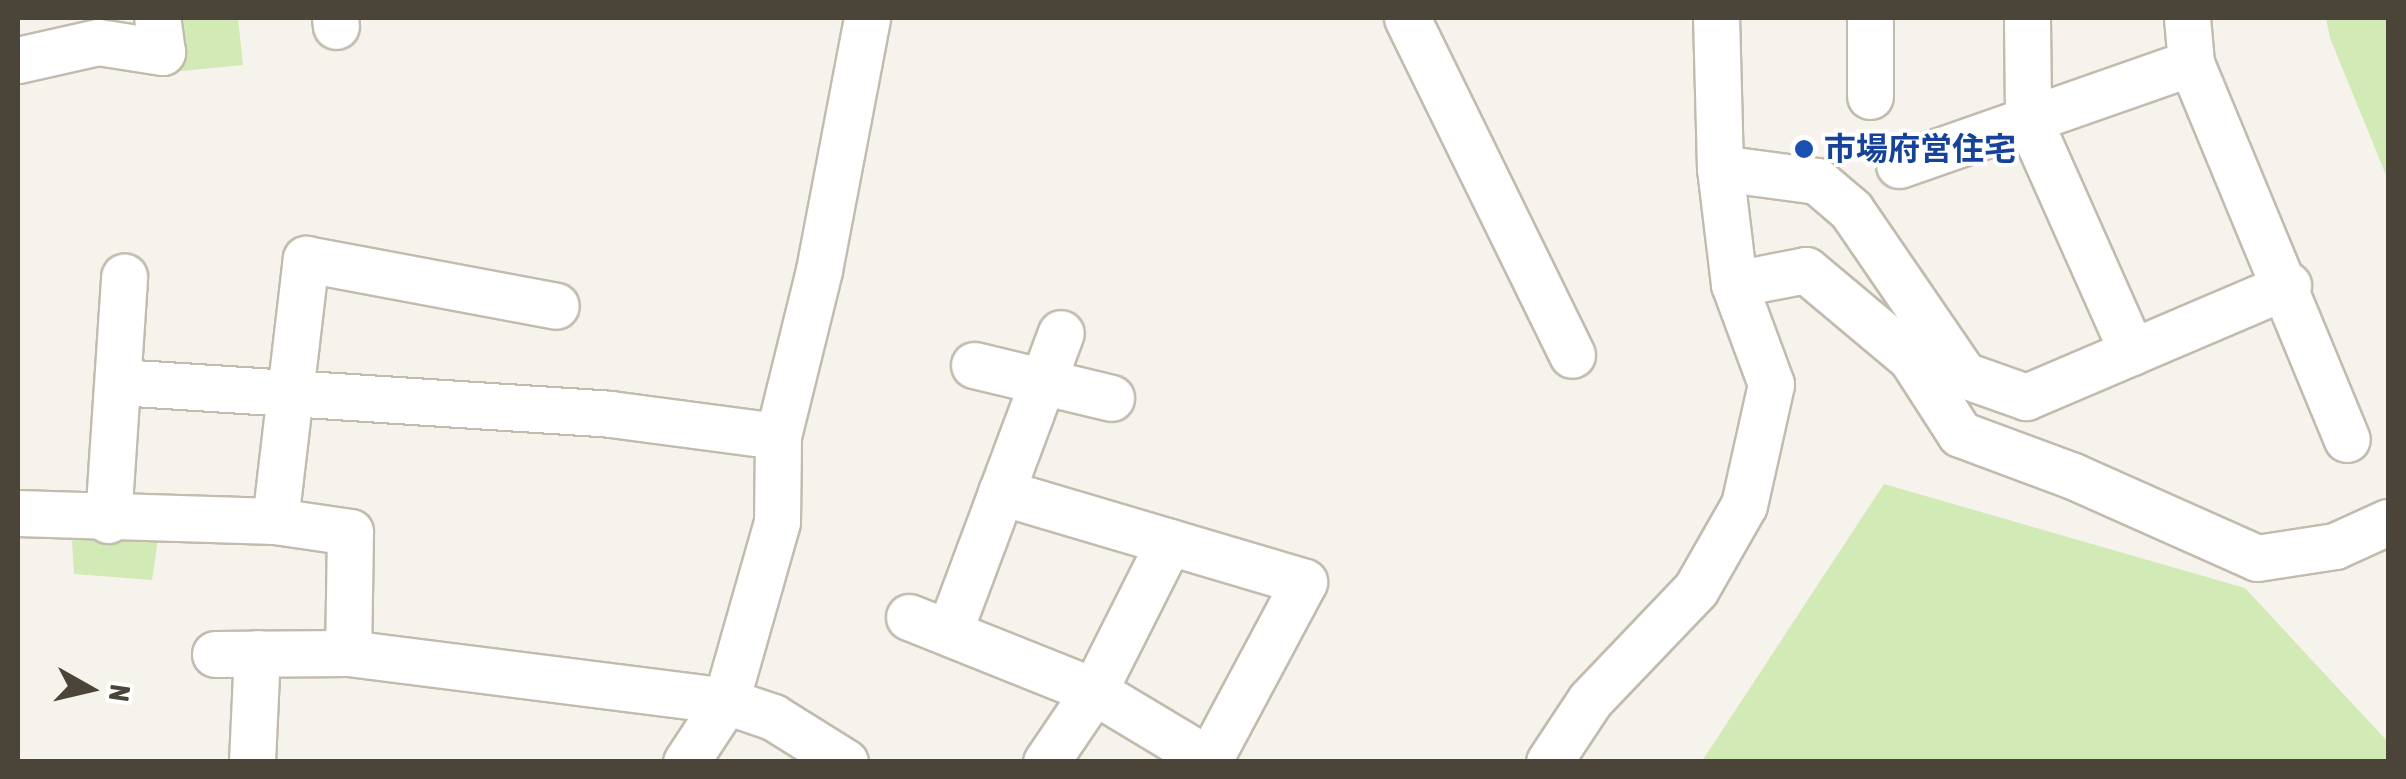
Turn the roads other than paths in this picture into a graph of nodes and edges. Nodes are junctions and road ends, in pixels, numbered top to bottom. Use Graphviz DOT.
graph roads {
  1 [pos="157,18"];
  2 [pos="867,18"];
  3 [pos="1407,18"];
  4 [pos="1716,18"];
  5 [pos="1870,18"];
  6 [pos="2027,18"];
  7 [pos="2187,18"];
  8 [pos="18,60"];
  9 [pos="2191,62"];
  10 [pos="1870,96"];
  11 [pos="2028,118"];
  12 [pos="1899,166"];
  13 [pos="1720,168"];
  14 [pos="124,277"];
  15 [pos="1734,284"];
  16 [pos="2288,286"];
  17 [pos="556,306"];
  18 [pos="1061,333"];
  19 [pos="2132,352"];
  20 [pos="1572,356"];
  21 [pos="974,364"];
  22 [pos="119,382"];
  23 [pos="1041,385"];
  24 [pos="289,390"];
  25 [pos="1110,398"];
  26 [pos="778,436"];
  27 [pos="2347,439"];
  28 [pos="1001,492"];
  29 [pos="18,513"];
  30 [pos="108,520"];
  31 [pos="275,521"];
  32 [pos="2388,522"];
  33 [pos="1169,542"];
  34 [pos="348,653"];
  35 [pos="1094,691"];
  36 [pos="726,702"];
  37 [pos="1208,761"];
  38 [pos="252,762"];
  39 [pos="686,762"];
  40 [pos="845,762"];
  41 [pos="1046,762"];
  42 [pos="1549,762"];
  1 -- 8 [label="street"];
  2 -- 26 [label="street"];
  3 -- 20 [label="street"];
  4 -- 13 [label="street"];
  5 -- 10 [label="street"];
  6 -- 11 [label="street"];
  7 -- 9 [label="street"];
  9 -- 11 [label="street"];
  9 -- 16 [label="street"];
  11 -- 12 [label="street"];
  11 -- 19 [label="street"];
  13 -- 15 [label="street"];
  13 -- 19 [label="street"];
  14 -- 22 [label="street"];
  15 -- 32 [label="street"];
  15 -- 42 [label="street"];
  16 -- 19 [label="street"];
  16 -- 27 [label="street"];
  17 -- 24 [label="street"];
  18 -- 23 [label="street"];
  21 -- 23 [label="street"];
  22 -- 24 [label="street"];
  22 -- 30 [label="street"];
  23 -- 25 [label="street"];
  23 -- 28 [label="street"];
  24 -- 26 [label="street"];
  24 -- 31 [label="street"];
  26 -- 36 [label="street"];
  28 -- 33 [label="street"];
  28 -- 35 [label="street"];
  29 -- 30 [label="street"];
  30 -- 31 [label="street"];
  31 -- 34 [label="street"];
  33 -- 35 [label="street"];
  33 -- 37 [label="street"];
  34 -- 36 [label="street"];
  34 -- 38 [label="street"];
  35 -- 37 [label="street"];
  35 -- 41 [label="street"];
  36 -- 39 [label="street"];
  36 -- 40 [label="street"];
}
